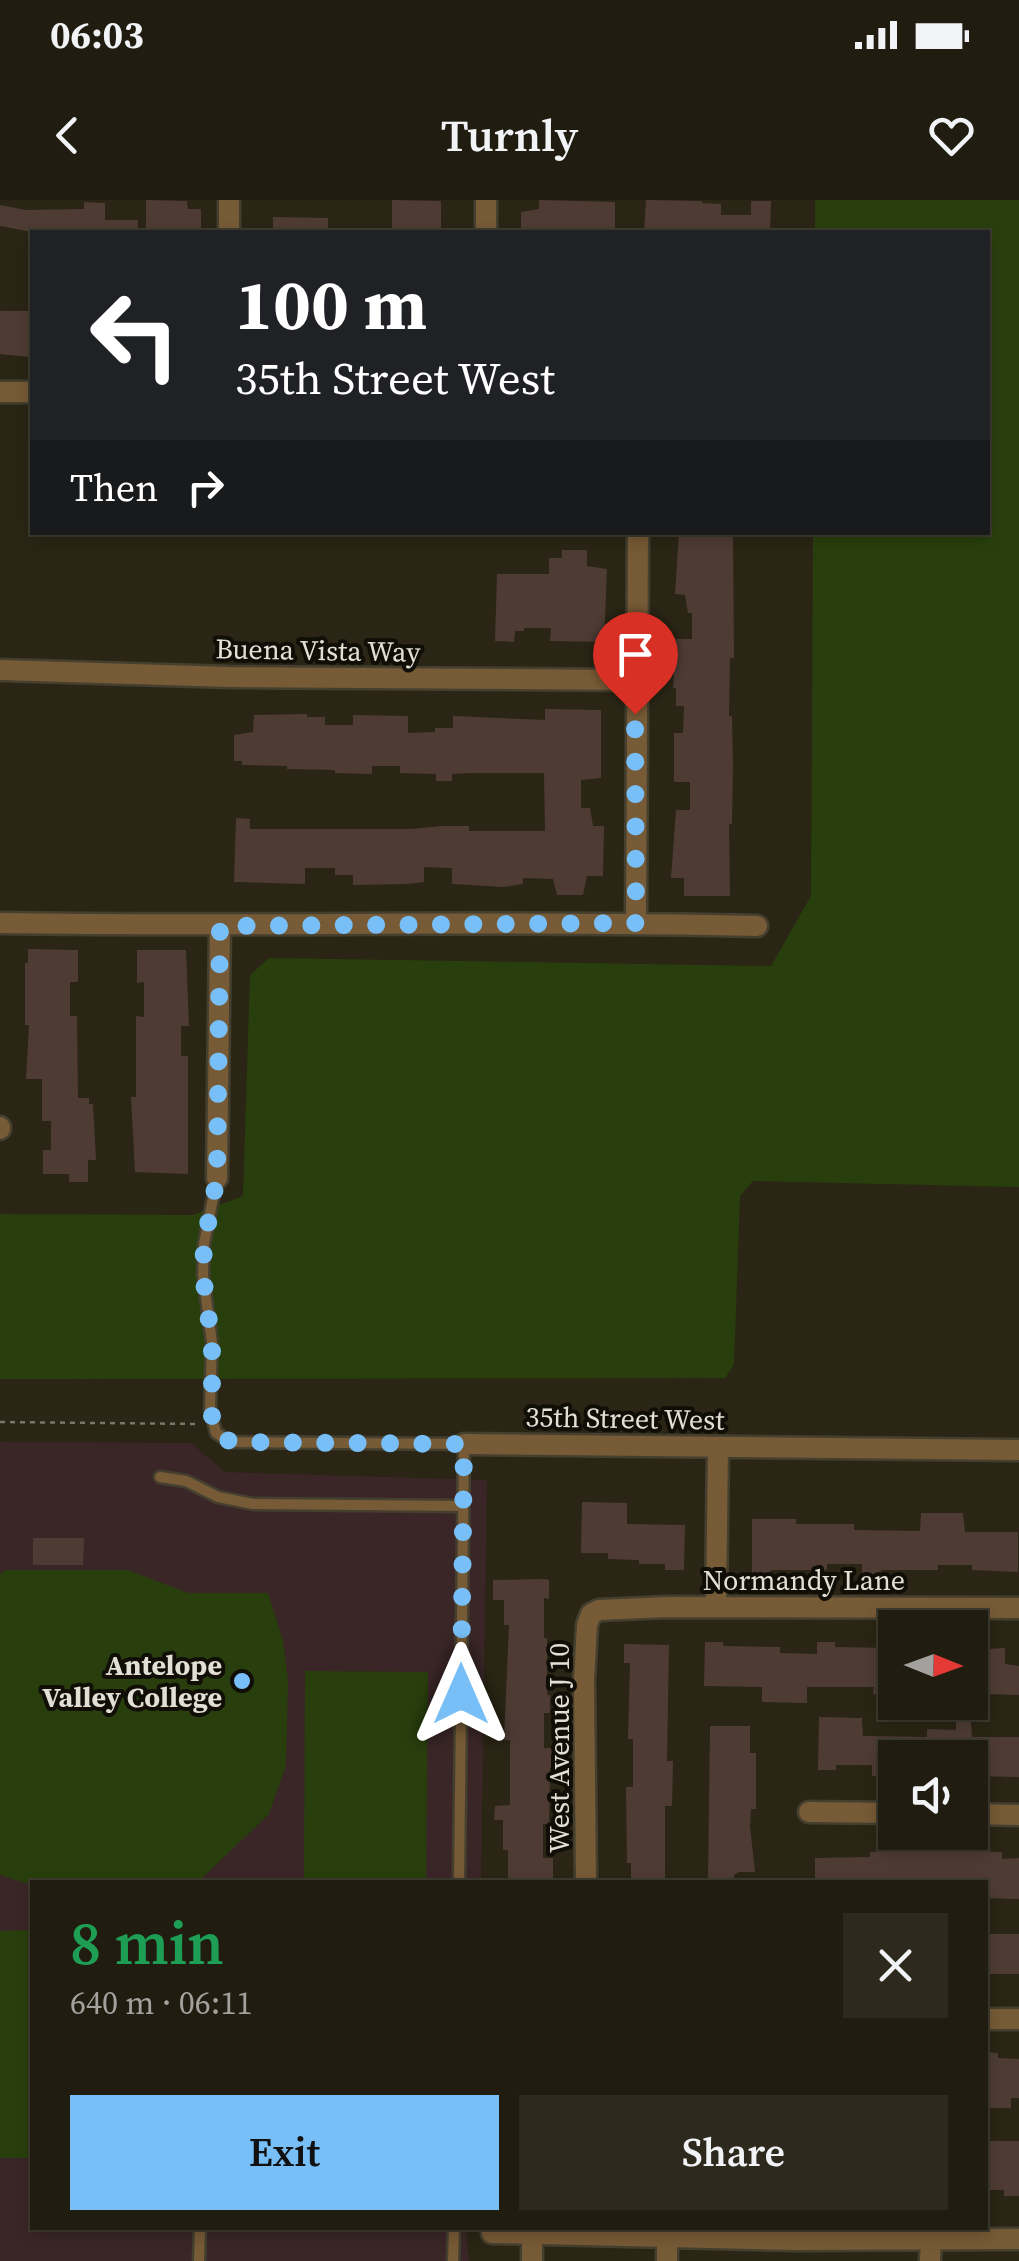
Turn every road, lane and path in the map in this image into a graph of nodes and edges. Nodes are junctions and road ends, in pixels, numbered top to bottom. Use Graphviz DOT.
graph roads {
  1 [pos="230,200"];
  2 [pos="486,200"];
  3 [pos="229,230"];
  4 [pos="486,230"];
  5 [pos="0,392"];
  6 [pos="30,392"];
  7 [pos="638,535"];
  8 [pos="0,670"];
  9 [pos="635,680"];
  10 [pos="0,923"];
  11 [pos="636,923"];
  12 [pos="220,926"];
  13 [pos="758,926"];
  14 [pos="217,1178"];
  15 [pos="0,1422"];
  16 [pos="212,1424"];
  17 [pos="464,1444"];
  18 [pos="718,1446"];
  19 [pos="1019,1450"];
  20 [pos="160,1478"];
  21 [pos="463,1506"];
  22 [pos="716,1607"];
  23 [pos="1019,1608"];
  24 [pos="591,1614"];
  25 [pos="809,1812"];
  26 [pos="878,1813"];
  27 [pos="988,1814"];
  28 [pos="1019,1815"];
  29 [pos="459,1880"];
  30 [pos="586,1880"];
  31 [pos="988,2019"];
  32 [pos="1019,2019"];
  33 [pos="200,2230"];
  34 [pos="454,2230"];
  35 [pos="492,2234"];
  36 [pos="532,2235"];
  37 [pos="667,2235"];
  38 [pos="931,2239"];
  39 [pos="1019,2239"];
  40 [pos="794,2251"];
  41 [pos="199,2261"];
  42 [pos="453,2261"];
  43 [pos="532,2261"];
  44 [pos="667,2261"];
  45 [pos="930,2261"];
  1 -- 3 [label="street"];
  2 -- 4 [label="street"];
  5 -- 6 [label="street"];
  7 -- 9 [label="street"];
  8 -- 9 [label="street, Buena Vista Way"];
  9 -- 11 [label="street"];
  10 -- 12 [label="street"];
  11 -- 12 [label="street"];
  11 -- 13 [label="street"];
  12 -- 14 [label="street"];
  14 -- 16 [label="lane"];
  15 -- 16 [label="path"];
  16 -- 17 [label="lane, 35th Street West"];
  17 -- 18 [label="street, 35th Street West"];
  17 -- 21 [label="lane"];
  18 -- 19 [label="street, 35th Street West"];
  18 -- 22 [label="street"];
  20 -- 21 [label="lane"];
  21 -- 29 [label="lane"];
  22 -- 23 [label="street, Normandy Lane"];
  22 -- 24 [label="street, Normandy Lane"];
  24 -- 30 [label="street, West Avenue J 10"];
  25 -- 26 [label="street"];
  27 -- 28 [label="street"];
  31 -- 32 [label="street"];
  33 -- 41 [label="lane"];
  34 -- 42 [label="lane"];
  35 -- 36 [label="street"];
  36 -- 37 [label="street"];
  36 -- 43 [label="street"];
  37 -- 40 [label="street"];
  37 -- 44 [label="street"];
  38 -- 39 [label="street"];
  38 -- 40 [label="street"];
  38 -- 45 [label="street"];
}
